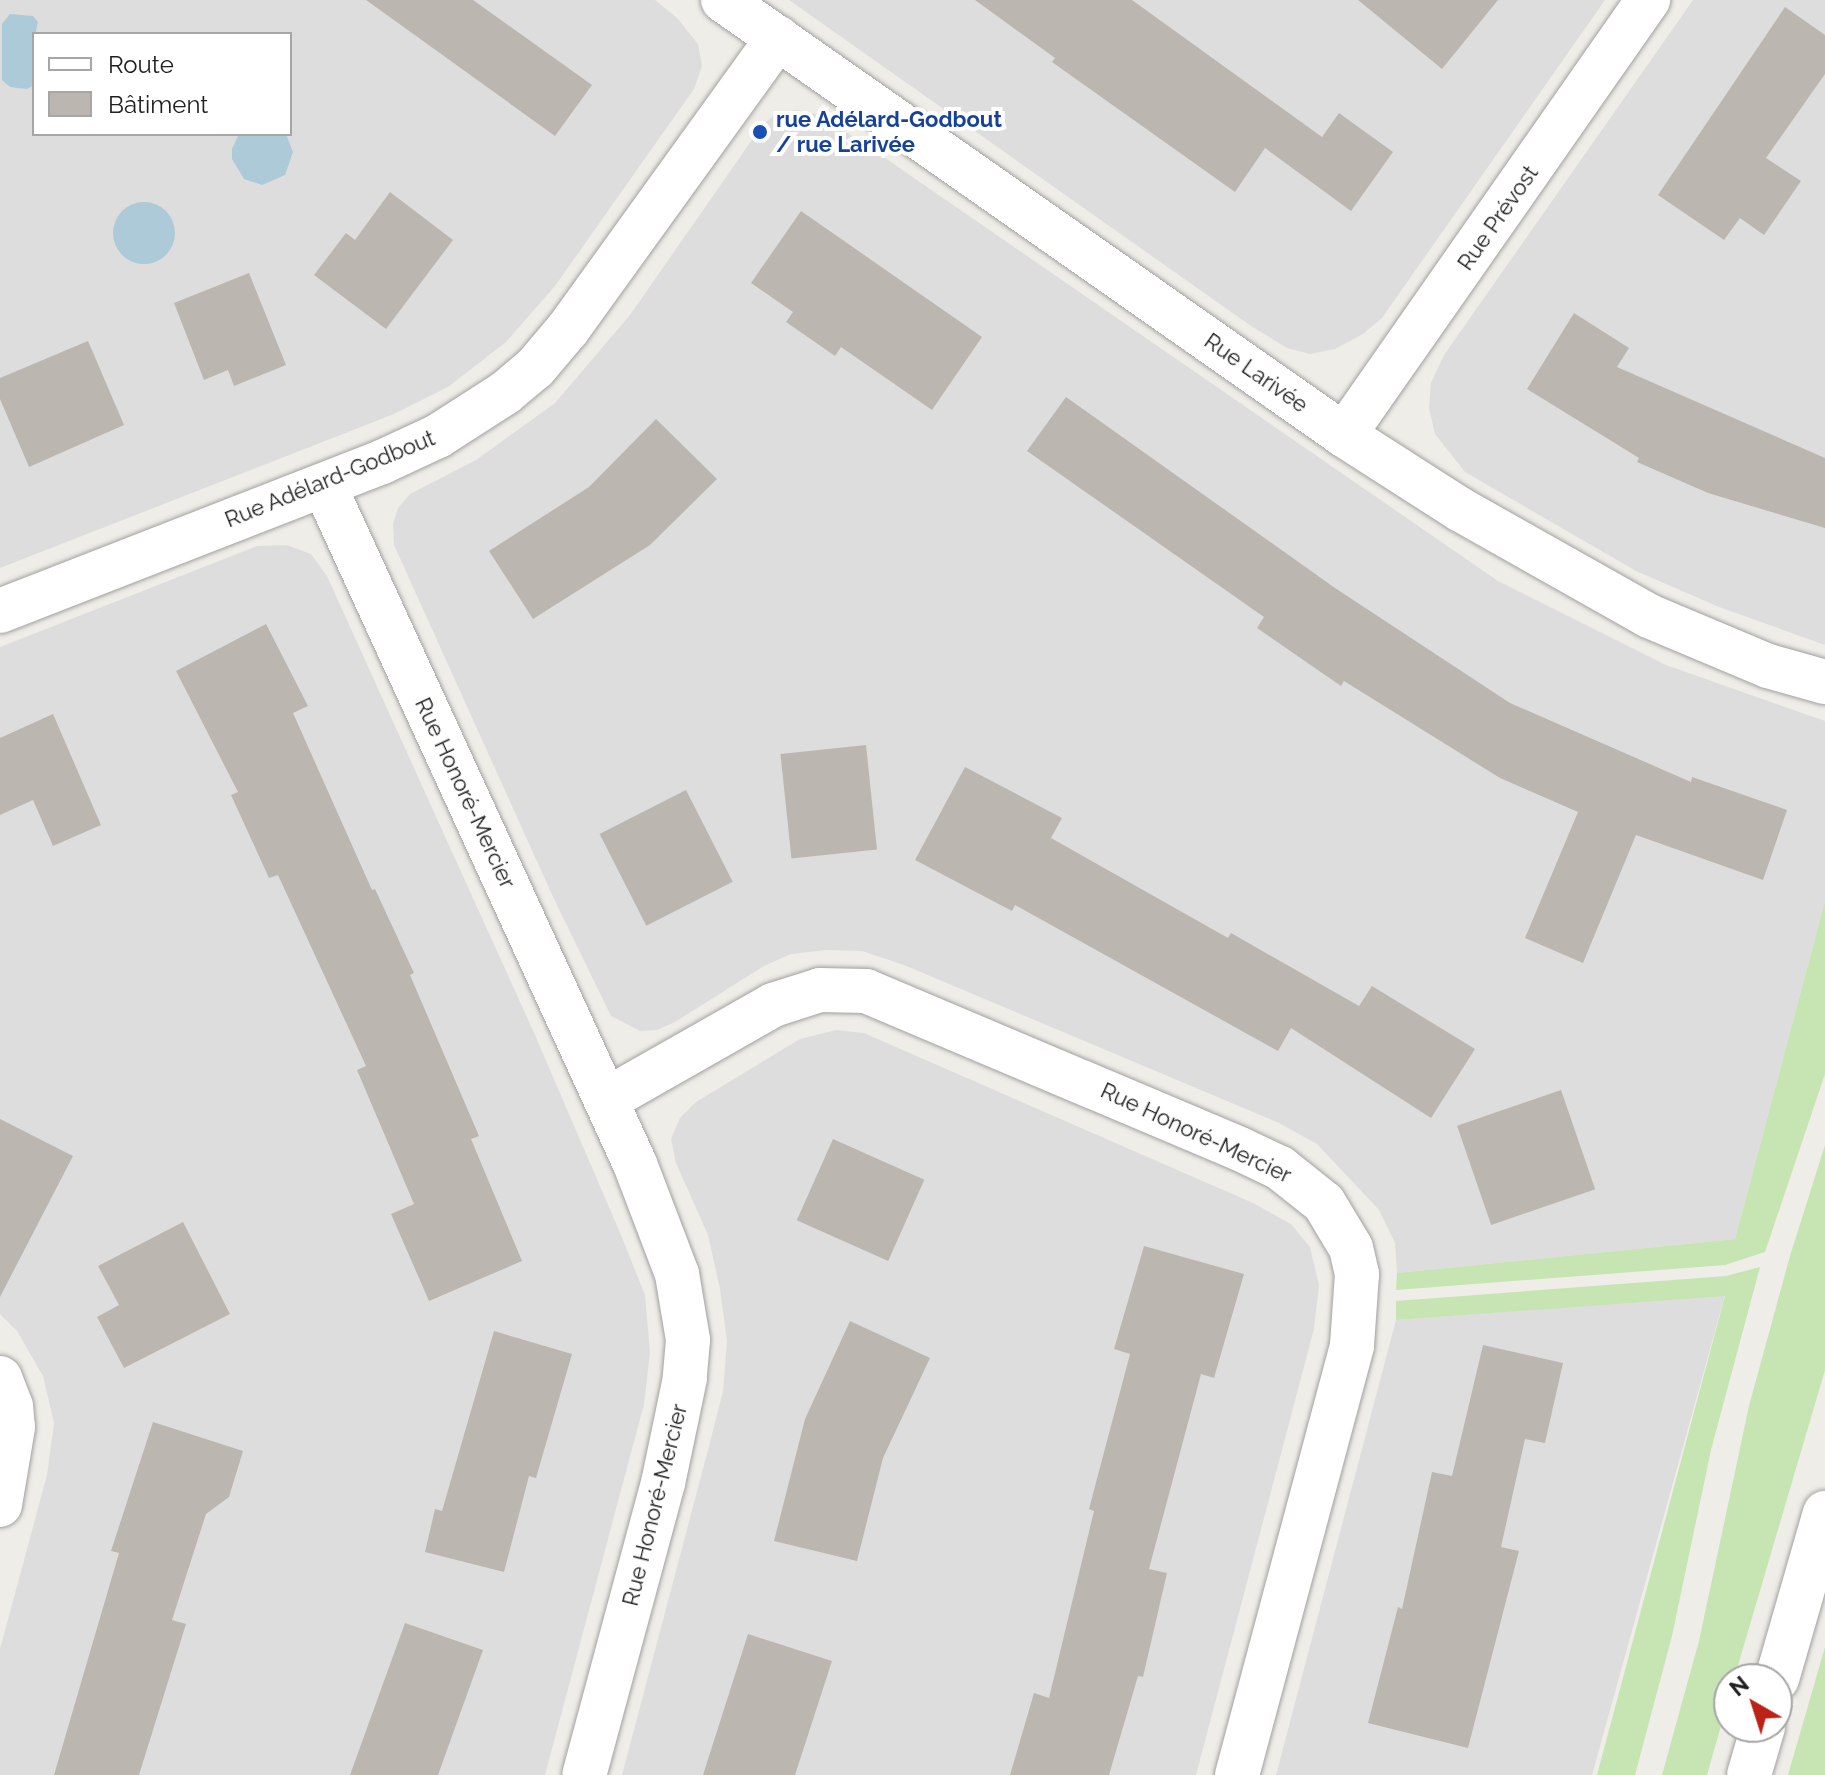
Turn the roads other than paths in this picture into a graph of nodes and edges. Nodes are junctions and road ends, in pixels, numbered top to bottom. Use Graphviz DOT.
graph roads {
  1 [pos="723,0"];
  2 [pos="1648,0"];
  3 [pos="778,38"];
  4 [pos="1344,435"];
  5 [pos="324,485"];
  6 [pos="0,611"];
  7 [pos="1825,682"];
  8 [pos="606,1100"];
  9 [pos="0,1378"];
  10 [pos="0,1505"];
  11 [pos="1825,1513"];
  12 [pos="1782,1663"];
  13 [pos="1758,1743"];
  14 [pos="584,1775"];
  15 [pos="1237,1775"];
  16 [pos="1749,1775"];
  1 -- 3 [label="street, Rue Larivée"];
  2 -- 4 [label="street, Rue Prévost"];
  3 -- 4 [label="street, Rue Larivée"];
  3 -- 5 [label="street, Rue Adélard-Godbout"];
  4 -- 7 [label="street, Rue Larivée"];
  5 -- 6 [label="street, Rue Adélard-Godbout"];
  5 -- 8 [label="street, Rue Honoré-Mercier"];
  8 -- 14 [label="street, Rue Honoré-Mercier"];
  8 -- 15 [label="street, Rue Honoré-Mercier"];
  9 -- 10 [label="street"];
  11 -- 12 [label="street"];
  13 -- 16 [label="street"];
}
